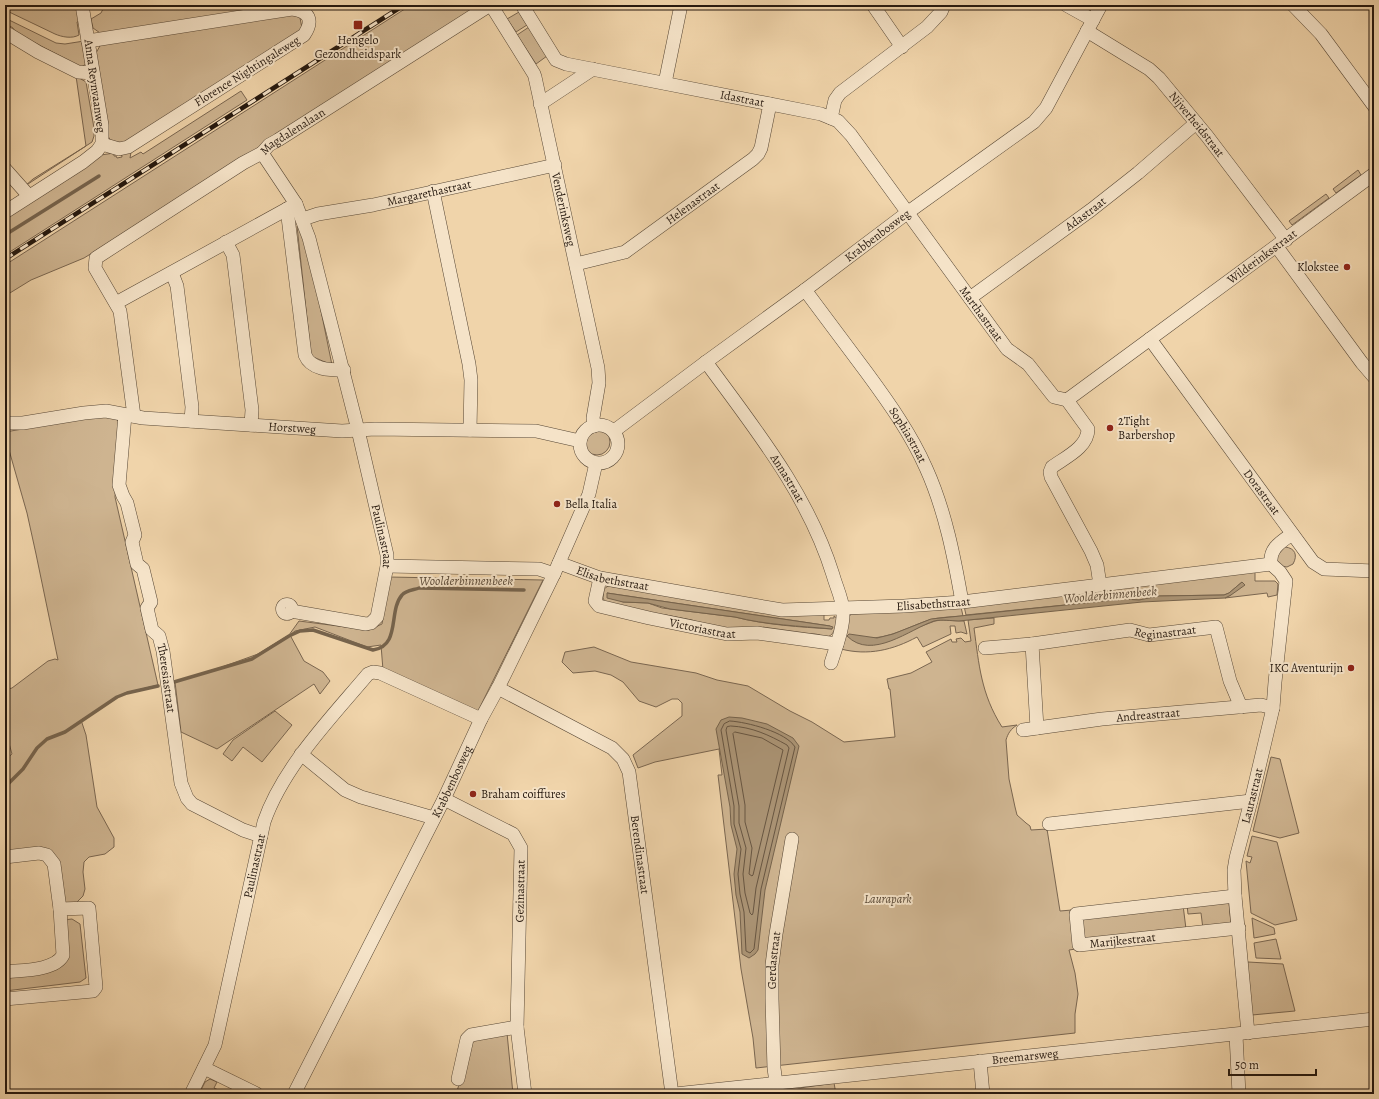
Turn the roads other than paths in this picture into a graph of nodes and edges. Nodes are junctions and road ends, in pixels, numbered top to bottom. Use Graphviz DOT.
graph roads {
  1 [pos="82,5"];
  2 [pos="490,5"];
  3 [pos="522,5"];
  4 [pos="681,5"];
  5 [pos="873,5"];
  6 [pos="944,5"];
  7 [pos="1066,5"];
  8 [pos="1102,5"];
  9 [pos="1293,5"];
  10 [pos="1090,26"];
  11 [pos="5,32"];
  12 [pos="88,41"];
  13 [pos="902,47"];
  14 [pos="594,69"];
  15 [pos="94,72"];
  16 [pos="665,83"];
  17 [pos="540,104"];
  18 [pos="770,104"];
  19 [pos="1374,106"];
  20 [pos="831,118"];
  21 [pos="1196,123"];
  22 [pos="102,144"];
  23 [pos="262,153"];
  24 [pos="555,165"];
  25 [pos="5,170"];
  26 [pos="1374,174"];
  27 [pos="433,191"];
  28 [pos="29,196"];
  29 [pos="291,207"];
  30 [pos="5,212"];
  31 [pos="907,213"];
  32 [pos="303,219"];
  33 [pos="226,242"];
  34 [pos="1281,243"];
  35 [pos="96,258"];
  36 [pos="576,264"];
  37 [pos="172,273"];
  38 [pos="805,290"];
  39 [pos="970,298"];
  40 [pos="116,303"];
  41 [pos="1150,339"];
  42 [pos="706,362"];
  43 [pos="344,370"];
  44 [pos="1374,377"];
  45 [pos="1067,400"];
  46 [pos="129,416"];
  47 [pos="191,421"];
  48 [pos="5,423"];
  49 [pos="252,425"];
  50 [pos="594,426"];
  51 [pos="358,430"];
  52 [pos="470,430"];
  53 [pos="614,432"];
  54 [pos="580,441"];
  55 [pos="596,463"];
  56 [pos="1292,534"];
  57 [pos="1271,564"];
  58 [pos="386,566"];
  59 [pos="557,569"];
  60 [pos="1374,571"];
  61 [pos="600,578"];
  62 [pos="1100,585"];
  63 [pos="962,602"];
  64 [pos="843,609"];
  65 [pos="291,611"];
  66 [pos="837,644"];
  67 [pos="1032,644"];
  68 [pos="985,648"];
  69 [pos="832,663"];
  70 [pos="498,688"];
  71 [pos="1241,707"];
  72 [pos="1273,708"];
  73 [pos="481,719"];
  74 [pos="1038,728"];
  75 [pos="1023,730"];
  76 [pos="302,754"];
  77 [pos="444,798"];
  78 [pos="1251,801"];
  79 [pos="434,818"];
  80 [pos="1049,824"];
  81 [pos="261,836"];
  82 [pos="792,839"];
  83 [pos="5,857"];
  84 [pos="1235,896"];
  85 [pos="60,909"];
  86 [pos="1239,928"];
  87 [pos="5,972"];
  88 [pos="5,999"];
  89 [pos="1374,1019"];
  90 [pos="517,1027"];
  91 [pos="1242,1034"];
  92 [pos="980,1062"];
  93 [pos="204,1068"];
  94 [pos="458,1079"];
  95 [pos="776,1083"];
  96 [pos="756,1089"];
  97 [pos="191,1094"];
  98 [pos="257,1094"];
  99 [pos="294,1094"];
  100 [pos="525,1094"];
  101 [pos="672,1094"];
  102 [pos="675,1094"];
  103 [pos="983,1094"];
  104 [pos="1239,1094"];
  1 -- 12 [label="street, Anna Reynvaanweg"];
  2 -- 17 [label="street, Venderinksweg"];
  2 -- 23 [label="street, Magdalenalaan"];
  3 -- 14 [label="street"];
  4 -- 16 [label="street"];
  5 -- 13 [label="street"];
  6 -- 13 [label="street"];
  7 -- 10 [label="street, Nijverheidstraat"];
  8 -- 10 [label="street, Krabbenbosweg"];
  9 -- 19 [label="street"];
  10 -- 21 [label="street, Nijverheidstraat"];
  10 -- 31 [label="street, Krabbenbosweg"];
  11 -- 15 [label="street"];
  12 -- 15 [label="street, Anna Reynvaanweg"];
  12 -- 22 [label="street, Florence Nightingaleweg"];
  13 -- 20 [label="street"];
  14 -- 16 [label="street, Idastraat"];
  14 -- 17 [label="street"];
  15 -- 22 [label="street, Anna Reynvaanweg"];
  16 -- 18 [label="street, Idastraat"];
  17 -- 24 [label="street, Venderinksweg"];
  18 -- 20 [label="street, Idastraat"];
  18 -- 36 [label="street, Helenastraat"];
  20 -- 31 [label="street, Idastraat"];
  21 -- 34 [label="street, Nijverheidstraat"];
  21 -- 39 [label="street, Adastraat"];
  22 -- 28 [label="street, Anna Reynvaanweg"];
  23 -- 29 [label="street, Paulinastraat"];
  23 -- 35 [label="street, Magdalenalaan"];
  24 -- 27 [label="street, Margarethastraat"];
  24 -- 36 [label="street, Venderinksweg"];
  25 -- 28 [label="street"];
  26 -- 34 [label="street, Wilderinksstraat"];
  27 -- 32 [label="street, Margarethastraat"];
  27 -- 52 [label="street"];
  28 -- 30 [label="street, Anna Reynvaanweg"];
  29 -- 32 [label="street, Paulinastraat"];
  29 -- 33 [label="street"];
  29 -- 43 [label="street, Paulinastraat"];
  31 -- 38 [label="street, Krabbenbosweg"];
  31 -- 39 [label="street, Marthastraat"];
  32 -- 43 [label="street, Paulinastraat"];
  33 -- 37 [label="street"];
  33 -- 49 [label="street"];
  34 -- 41 [label="street, Wilderinksstraat"];
  34 -- 44 [label="street, Nijverheidstraat"];
  35 -- 40 [label="street, Theresiastraat"];
  36 -- 50 [label="street, Venderinksweg"];
  37 -- 40 [label="street"];
  37 -- 47 [label="street"];
  38 -- 42 [label="street, Krabbenbosweg"];
  38 -- 63 [label="street, Sophiastraat"];
  39 -- 45 [label="street, Marthastraat"];
  40 -- 46 [label="street, Theresiastraat"];
  41 -- 45 [label="street, Wilderinksstraat"];
  41 -- 56 [label="street, Dorastraat"];
  42 -- 53 [label="street, Krabbenbosweg"];
  42 -- 64 [label="street, Annastraat"];
  43 -- 51 [label="street, Paulinastraat"];
  45 -- 62 [label="street"];
  46 -- 47 [label="street, Horstweg"];
  46 -- 48 [label="street, Horstweg"];
  46 -- 81 [label="street, Theresiastraat"];
  47 -- 49 [label="street, Horstweg"];
  49 -- 51 [label="street, Horstweg"];
  50 -- 53 [label="street"];
  50 -- 54 [label="street"];
  51 -- 52 [label="street, Horstweg"];
  51 -- 58 [label="street, Paulinastraat"];
  52 -- 54 [label="street, Horstweg"];
  53 -- 55 [label="street"];
  54 -- 55 [label="street"];
  55 -- 59 [label="street, Krabbenbosweg"];
  56 -- 57 [label="street"];
  56 -- 60 [label="street, Dorastraat"];
  57 -- 62 [label="street, Elisabethstraat"];
  57 -- 72 [label="street, Laurastraat"];
  58 -- 59 [label="street, Elisabethstraat"];
  58 -- 65 [label="street, Paulinastraat"];
  59 -- 61 [label="street, Elisabethstraat"];
  59 -- 70 [label="street, Krabbenbosweg"];
  61 -- 64 [label="street, Elisabethstraat"];
  61 -- 66 [label="street, Victoriastraat"];
  62 -- 63 [label="street, Elisabethstraat"];
  63 -- 64 [label="street, Elisabethstraat"];
  64 -- 66 [label="street"];
  66 -- 69 [label="street"];
  67 -- 68 [label="street, Reginastraat"];
  67 -- 71 [label="street, Reginastraat"];
  67 -- 74 [label="street"];
  70 -- 73 [label="street, Krabbenbosweg"];
  70 -- 101 [label="street, Berendinastraat"];
  71 -- 72 [label="street, Andreastraat"];
  71 -- 74 [label="street, Andreastraat"];
  72 -- 78 [label="street, Laurastraat"];
  73 -- 76 [label="street, Paulinastraat"];
  73 -- 77 [label="street, Krabbenbosweg"];
  74 -- 75 [label="street, Andreastraat"];
  76 -- 79 [label="street"];
  76 -- 81 [label="street, Paulinastraat"];
  77 -- 79 [label="street, Krabbenbosweg"];
  77 -- 90 [label="street, Gezinastraat"];
  78 -- 80 [label="street"];
  78 -- 84 [label="street, Laurastraat"];
  79 -- 99 [label="street, Krabbenbosweg"];
  81 -- 93 [label="street, Paulinastraat"];
  82 -- 95 [label="street, Gerdastraat"];
  83 -- 85 [label="street"];
  84 -- 86 [label="street, Laurastraat"];
  84 -- 86 [label="street, Marijkestraat"];
  85 -- 87 [label="street"];
  85 -- 88 [label="street"];
  86 -- 91 [label="street, Laurastraat"];
  89 -- 91 [label="street, Breemarsweg"];
  90 -- 94 [label="street"];
  90 -- 100 [label="street, Gezinastraat"];
  91 -- 92 [label="street, Breemarsweg"];
  91 -- 104 [label="street, Laurastraat"];
  92 -- 95 [label="street, Breemarsweg"];
  92 -- 103 [label="street"];
  93 -- 97 [label="street, Paulinastraat"];
  93 -- 98 [label="street"];
  95 -- 96 [label="street, Breemarsweg"];
  96 -- 102 [label="street, Breemarsweg"];
}
